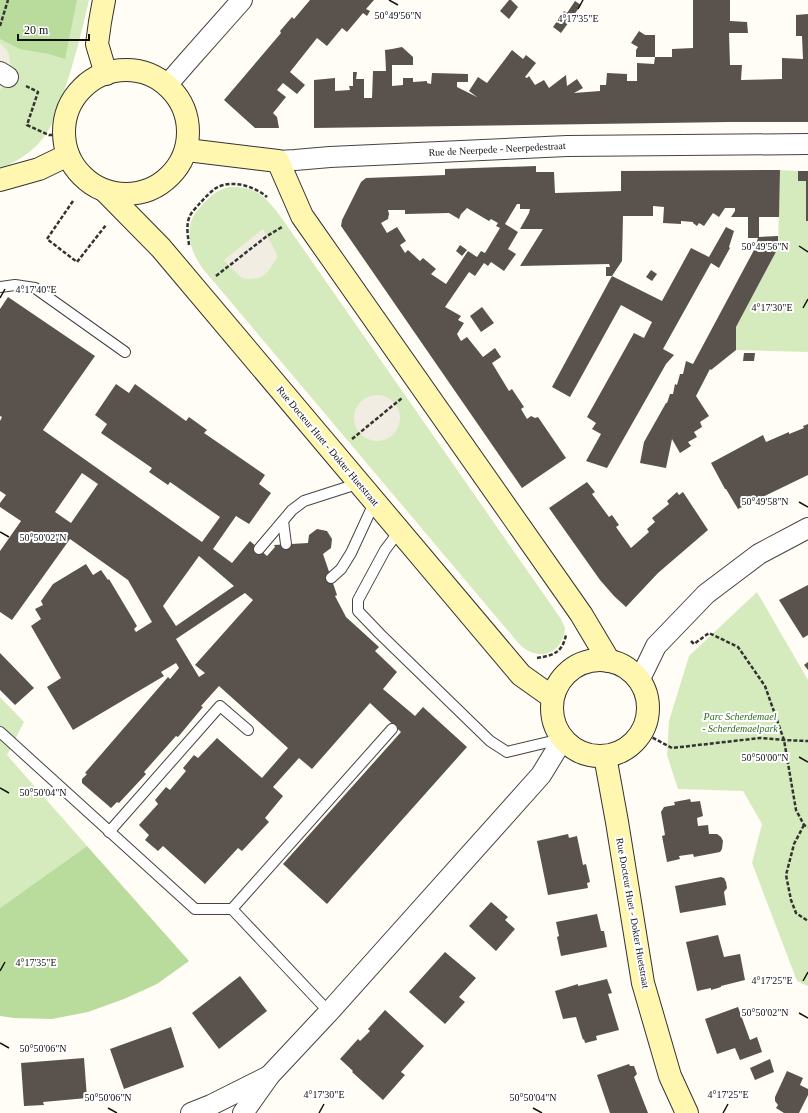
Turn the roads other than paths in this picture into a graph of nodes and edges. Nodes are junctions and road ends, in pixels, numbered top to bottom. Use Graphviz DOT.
graph roads {
  1 [pos="104,0"];
  2 [pos="242,0"];
  3 [pos="106,74"];
  4 [pos="168,85"];
  5 [pos="808,144"];
  6 [pos="66,146"];
  7 [pos="187,150"];
  8 [pos="278,161"];
  9 [pos="0,180"];
  10 [pos="106,192"];
  11 [pos="0,287"];
  12 [pos="125,352"];
  13 [pos="360,483"];
  14 [pos="375,501"];
  15 [pos="283,521"];
  16 [pos="808,528"];
  17 [pos="400,530"];
  18 [pos="286,544"];
  19 [pos="259,549"];
  20 [pos="331,578"];
  21 [pos="609,661"];
  22 [pos="639,680"];
  23 [pos="552,697"];
  24 [pos="392,729"];
  25 [pos="248,730"];
  26 [pos="0,732"];
  27 [pos="563,739"];
  28 [pos="604,756"];
  29 [pos="109,832"];
  30 [pos="232,909"];
  31 [pos="329,1012"];
  32 [pos="270,1075"];
  33 [pos="191,1113"];
  34 [pos="243,1113"];
  35 [pos="687,1113"];
  1 -- 3 [label="street"];
  2 -- 4 [label="street"];
  3 -- 4 [label="street"];
  3 -- 6 [label="street"];
  4 -- 7 [label="street"];
  5 -- 8 [label="street, Rue de Neerpede - Neerpedestraat"];
  6 -- 9 [label="street"];
  6 -- 10 [label="street"];
  7 -- 8 [label="street, Rue de Neerpede - Neerpedestraat"];
  7 -- 10 [label="street"];
  8 -- 21 [label="street"];
  10 -- 13 [label="street, Rue Docteur Huet - Dokter Huetstraat"];
  11 -- 12 [label="lane"];
  13 -- 14 [label="street, Rue Docteur Huet - Dokter Huetstraat"];
  13 -- 15 [label="lane"];
  14 -- 17 [label="street, Rue Docteur Huet - Dokter Huetstraat"];
  14 -- 20 [label="lane"];
  15 -- 18 [label="lane"];
  15 -- 19 [label="lane"];
  16 -- 22 [label="street"];
  17 -- 23 [label="street, Rue Docteur Huet - Dokter Huetstraat"];
  17 -- 27 [label="lane"];
  21 -- 22 [label="street"];
  21 -- 23 [label="street"];
  22 -- 28 [label="street"];
  23 -- 27 [label="street"];
  24 -- 30 [label="lane"];
  25 -- 29 [label="lane"];
  26 -- 29 [label="lane"];
  27 -- 28 [label="street"];
  27 -- 31 [label="street"];
  28 -- 35 [label="street, Rue Docteur Huet - Dokter Huetstraat"];
  29 -- 30 [label="lane"];
  30 -- 31 [label="lane"];
  31 -- 32 [label="street"];
  32 -- 33 [label="street"];
  32 -- 34 [label="street"];
}
